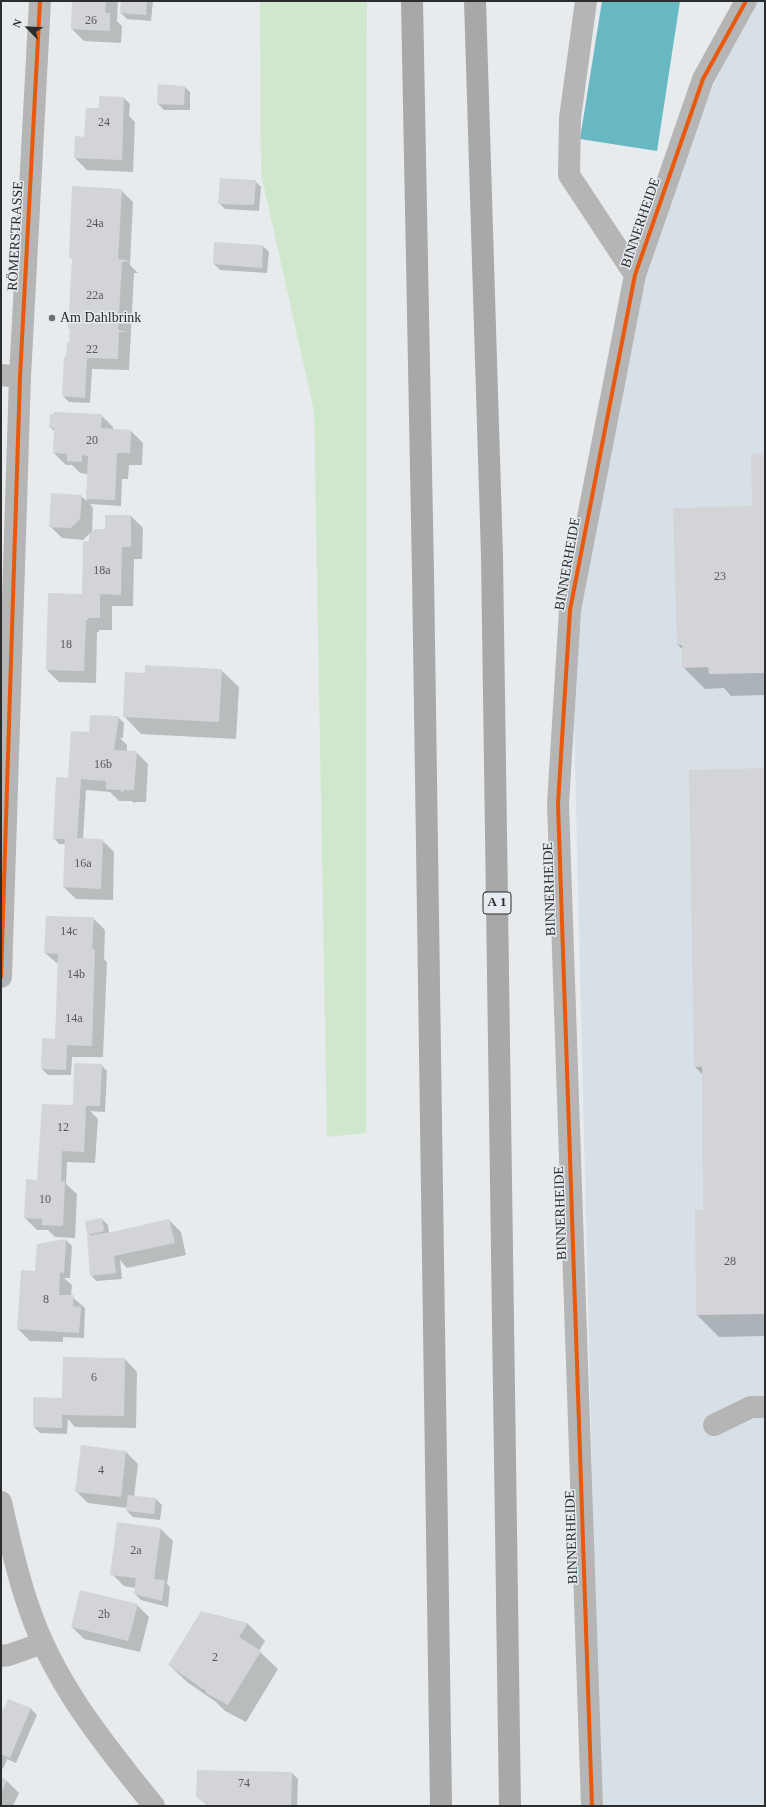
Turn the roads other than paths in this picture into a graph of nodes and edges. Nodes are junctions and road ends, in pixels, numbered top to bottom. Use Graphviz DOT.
graph roads {
  1 [pos="40,1"];
  2 [pos="412,1"];
  3 [pos="475,1"];
  4 [pos="586,1"];
  5 [pos="746,1"];
  6 [pos="635,275"];
  7 [pos="10,376"];
  8 [pos="1,977"];
  9 [pos="765,1407"];
  10 [pos="714,1424"];
  11 [pos="1,1502"];
  12 [pos="43,1643"];
  13 [pos="1,1656"];
  14 [pos="154,1806"];
  15 [pos="441,1806"];
  16 [pos="510,1806"];
  17 [pos="592,1806"];
  1 -- 7 [label="street, RÖMERSTRASSE"];
  2 -- 15 [label="highway"];
  3 -- 16 [label="highway, A 1"];
  4 -- 6 [label="street"];
  5 -- 6 [label="street, BINNERHEIDE"];
  6 -- 17 [label="street, BINNERHEIDE"];
  7 -- 8 [label="street, RÖMERSTRASSE"];
  9 -- 10 [label="street"];
  11 -- 12 [label="street"];
  12 -- 13 [label="street"];
  12 -- 14 [label="street"];
}
